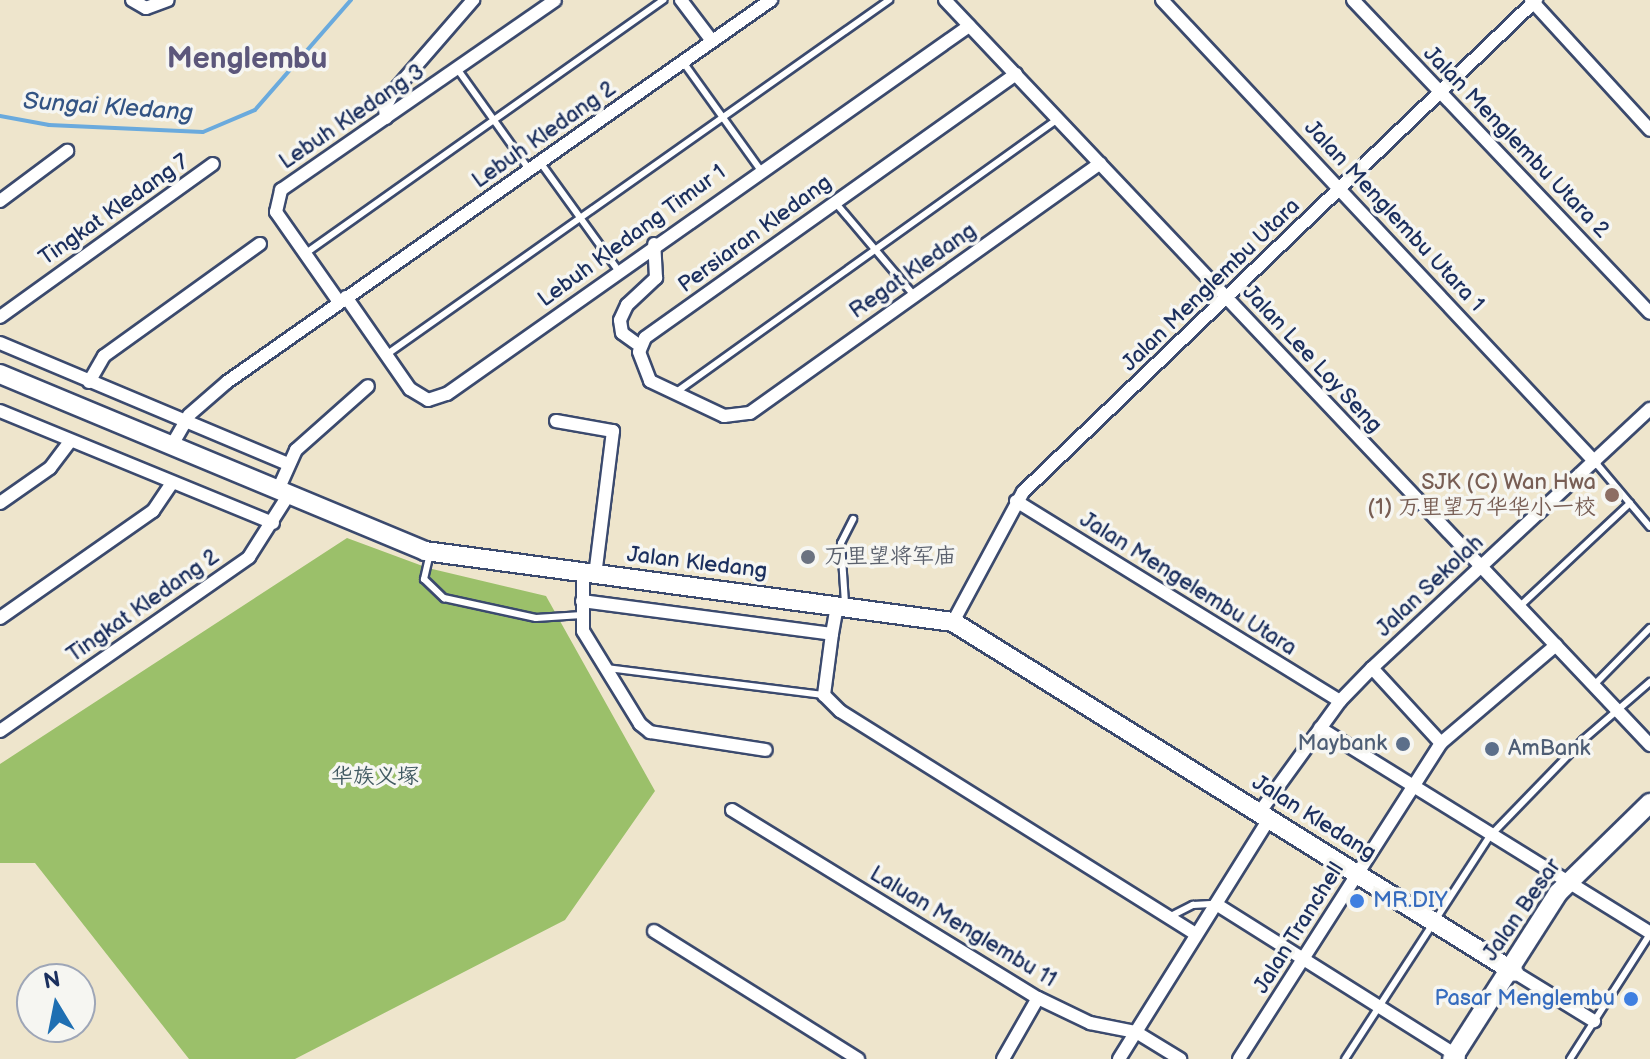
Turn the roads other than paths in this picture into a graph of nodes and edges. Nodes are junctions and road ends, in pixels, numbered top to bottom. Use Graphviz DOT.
graph roads {
  1 [pos="168,0"];
  2 [pos="473,0"];
  3 [pos="555,0"];
  4 [pos="663,0"];
  5 [pos="681,0"];
  6 [pos="771,0"];
  7 [pos="889,0"];
  8 [pos="945,0"];
  9 [pos="1162,0"];
  10 [pos="1353,0"];
  11 [pos="1534,1"];
  12 [pos="133,2"];
  13 [pos="969,26"];
  14 [pos="712,41"];
  15 [pos="683,62"];
  16 [pos="458,70"];
  17 [pos="1016,74"];
  18 [pos="1440,92"];
  19 [pos="721,115"];
  20 [pos="386,118"];
  21 [pos="1059,118"];
  22 [pos="494,119"];
  23 [pos="1650,130"];
  24 [pos="67,151"];
  25 [pos="1100,163"];
  26 [pos="213,164"];
  27 [pos="534,166"];
  28 [pos="760,169"];
  29 [pos="1341,187"];
  30 [pos="0,201"];
  31 [pos="834,201"];
  32 [pos="579,217"];
  33 [pos="260,244"];
  34 [pos="654,244"];
  35 [pos="876,251"];
  36 [pos="306,253"];
  37 [pos="618,270"];
  38 [pos="913,294"];
  39 [pos="1227,299"];
  40 [pos="342,300"];
  41 [pos="1650,313"];
  42 [pos="0,317"];
  43 [pos="0,343"];
  44 [pos="640,346"];
  45 [pos="386,355"];
  46 [pos="0,374"];
  47 [pos="89,382"];
  48 [pos="368,386"];
  49 [pos="672,395"];
  50 [pos="1650,409"];
  51 [pos="0,411"];
  52 [pos="556,421"];
  53 [pos="184,423"];
  54 [pos="70,441"];
  55 [pos="172,445"];
  56 [pos="1595,462"];
  57 [pos="288,464"];
  58 [pos="172,483"];
  59 [pos="284,492"];
  60 [pos="1016,501"];
  61 [pos="0,503"];
  62 [pos="1630,503"];
  63 [pos="853,519"];
  64 [pos="273,523"];
  65 [pos="1650,527"];
  66 [pos="430,552"];
  67 [pos="1480,566"];
  68 [pos="589,574"];
  69 [pos="582,601"];
  70 [pos="841,606"];
  71 [pos="1519,607"];
  72 [pos="582,615"];
  73 [pos="0,618"];
  74 [pos="953,622"];
  75 [pos="1650,628"];
  76 [pos="832,634"];
  77 [pos="1556,645"];
  78 [pos="1372,668"];
  79 [pos="603,669"];
  80 [pos="1650,682"];
  81 [pos="1594,685"];
  82 [pos="824,695"];
  83 [pos="1340,701"];
  84 [pos="1618,710"];
  85 [pos="1320,728"];
  86 [pos="0,731"];
  87 [pos="1441,743"];
  88 [pos="1650,745"];
  89 [pos="766,750"];
  90 [pos="1412,788"];
  91 [pos="1650,803"];
  92 [pos="732,810"];
  93 [pos="1650,813"];
  94 [pos="1264,816"];
  95 [pos="1490,836"];
  96 [pos="1357,874"];
  97 [pos="1571,885"];
  98 [pos="1216,904"];
  99 [pos="1169,917"];
  100 [pos="1435,919"];
  101 [pos="654,931"];
  102 [pos="1650,933"];
  103 [pos="1196,934"];
  104 [pos="1304,957"];
  105 [pos="1512,970"];
  106 [pos="1038,998"];
  107 [pos="1379,1005"];
  108 [pos="1594,1021"];
  109 [pos="1136,1032"];
  110 [pos="838,1046"];
  111 [pos="1457,1058"];
  112 [pos="829,1059"];
  113 [pos="858,1059"];
  114 [pos="1003,1059"];
  115 [pos="1119,1059"];
  116 [pos="1180,1059"];
  117 [pos="1239,1059"];
  118 [pos="1345,1059"];
  119 [pos="1570,1059"];
  1 -- 12 [label="street"];
  2 -- 20 [label="street"];
  3 -- 16 [label="street, Lebuh Kledang 3"];
  4 -- 22 [label="lane"];
  5 -- 14 [label="street"];
  6 -- 14 [label="street, Lebuh Kledang 2"];
  7 -- 19 [label="lane"];
  8 -- 13 [label="street, Jalan Lee Loy Seng"];
  9 -- 29 [label="street, Jalan Menglembu Utara 1"];
  10 -- 18 [label="street, Jalan Menglembu Utara 2"];
  11 -- 18 [label="street, Jalan Menglembu Utara"];
  11 -- 23 [label="street"];
  13 -- 17 [label="street, Jalan Lee Loy Seng"];
  13 -- 28 [label="street, Lebuh Kledang Timur 1"];
  14 -- 15 [label="street, Lebuh Kledang 2"];
  15 -- 19 [label="lane"];
  15 -- 27 [label="street, Lebuh Kledang 2"];
  16 -- 20 [label="street, Lebuh Kledang 3"];
  16 -- 22 [label="lane"];
  17 -- 21 [label="street, Jalan Lee Loy Seng"];
  17 -- 31 [label="street, Persiaran Kledang"];
  18 -- 29 [label="street, Jalan Menglembu Utara"];
  18 -- 41 [label="street, Jalan Menglembu Utara 2"];
  19 -- 28 [label="lane"];
  19 -- 32 [label="lane"];
  20 -- 36 [label="street, Lebuh Kledang 3"];
  21 -- 25 [label="street, Jalan Lee Loy Seng"];
  21 -- 35 [label="lane"];
  22 -- 27 [label="lane"];
  22 -- 36 [label="lane"];
  24 -- 30 [label="street"];
  25 -- 38 [label="street, Regat Kledang"];
  25 -- 39 [label="street, Jalan Lee Loy Seng"];
  26 -- 42 [label="street, Tingkat Kledang 7"];
  27 -- 32 [label="lane"];
  27 -- 40 [label="street, Lebuh Kledang 2"];
  28 -- 34 [label="street, Lebuh Kledang Timur 1"];
  29 -- 39 [label="street, Jalan Menglembu Utara"];
  29 -- 56 [label="street, Jalan Menglembu Utara 1"];
  31 -- 35 [label="lane"];
  31 -- 44 [label="street, Persiaran Kledang"];
  32 -- 37 [label="lane"];
  32 -- 45 [label="lane"];
  33 -- 47 [label="street"];
  34 -- 37 [label="street, Lebuh Kledang Timur 1"];
  34 -- 44 [label="street"];
  35 -- 38 [label="lane"];
  35 -- 49 [label="lane"];
  36 -- 40 [label="street, Lebuh Kledang 3"];
  37 -- 45 [label="street, Lebuh Kledang Timur 1"];
  38 -- 49 [label="street, Regat Kledang"];
  39 -- 60 [label="street, Jalan Menglembu Utara"];
  39 -- 67 [label="street, Jalan Lee Loy Seng"];
  40 -- 45 [label="street, Lebuh Kledang Timur 1"];
  40 -- 53 [label="street, Lebuh Kledang 2"];
  43 -- 47 [label="street"];
  44 -- 49 [label="street"];
  46 -- 55 [label="main road, Jalan Kledang"];
  47 -- 53 [label="street"];
  48 -- 57 [label="street, Tingkat Kledang 2"];
  50 -- 56 [label="street, Jalan Sekolah"];
  51 -- 54 [label="street"];
  52 -- 68 [label="street"];
  53 -- 55 [label="street, Lebuh Kledang 2"];
  53 -- 57 [label="street"];
  54 -- 58 [label="street"];
  54 -- 61 [label="street"];
  55 -- 59 [label="main road, Jalan Kledang"];
  56 -- 62 [label="lane"];
  56 -- 67 [label="street, Jalan Sekolah"];
  57 -- 59 [label="street, Tingkat Kledang 2"];
  58 -- 64 [label="street"];
  58 -- 73 [label="street"];
  59 -- 64 [label="street, Tingkat Kledang 2"];
  59 -- 66 [label="main road, Jalan Kledang"];
  60 -- 74 [label="street, Jalan Menglembu Utara"];
  60 -- 83 [label="street, Jalan Mengelembu Utara"];
  62 -- 65 [label="lane"];
  62 -- 71 [label="lane"];
  63 -- 70 [label="lane"];
  64 -- 86 [label="street, Tingkat Kledang 2"];
  66 -- 68 [label="main road, Jalan Kledang"];
  66 -- 72 [label="lane"];
  67 -- 71 [label="street, Jalan Lee Loy Seng"];
  67 -- 78 [label="street, Jalan Sekolah"];
  68 -- 69 [label="street"];
  68 -- 70 [label="main road, Jalan Kledang"];
  69 -- 72 [label="street"];
  69 -- 76 [label="street"];
  70 -- 74 [label="main road, Jalan Kledang"];
  70 -- 76 [label="street"];
  71 -- 77 [label="street, Jalan Lee Loy Seng"];
  72 -- 79 [label="street"];
  74 -- 94 [label="main road, Jalan Kledang"];
  75 -- 81 [label="lane"];
  76 -- 82 [label="street"];
  77 -- 81 [label="street, Jalan Lee Loy Seng"];
  77 -- 87 [label="street, Jalan Tranchell"];
  78 -- 83 [label="street, Jalan Sekolah"];
  78 -- 87 [label="street"];
  79 -- 82 [label="lane"];
  79 -- 89 [label="street"];
  80 -- 84 [label="lane"];
  81 -- 84 [label="street, Jalan Lee Loy Seng"];
  82 -- 99 [label="street"];
  83 -- 85 [label="street, Jalan Sekolah"];
  84 -- 88 [label="street, Jalan Lee Loy Seng"];
  84 -- 95 [label="lane"];
  85 -- 90 [label="street"];
  85 -- 94 [label="street, Jalan Sekolah"];
  87 -- 90 [label="street, Jalan Tranchell"];
  90 -- 95 [label="street"];
  90 -- 96 [label="street, Jalan Tranchell"];
  91 -- 97 [label="main road, Jalan Besar"];
  92 -- 106 [label="street, Laluan Menglembu 11"];
  93 -- 97 [label="main road, Jalan Besar"];
  94 -- 96 [label="main road, Jalan Kledang"];
  94 -- 98 [label="street, Jalan Sekolah"];
  95 -- 97 [label="street"];
  95 -- 100 [label="lane"];
  96 -- 100 [label="main road, Jalan Kledang"];
  96 -- 104 [label="street, Jalan Tranchell"];
  97 -- 102 [label="street"];
  97 -- 105 [label="main road, Jalan Besar"];
  98 -- 99 [label="lane"];
  98 -- 103 [label="street, Jalan Sekolah"];
  98 -- 104 [label="street"];
  99 -- 103 [label="street"];
  100 -- 105 [label="main road, Jalan Kledang"];
  100 -- 107 [label="lane"];
  101 -- 110 [label="street"];
  102 -- 108 [label="lane"];
  103 -- 109 [label="street, Jalan Sekolah"];
  104 -- 107 [label="street"];
  104 -- 117 [label="street, Jalan Tranchell"];
  105 -- 108 [label="street"];
  105 -- 111 [label="main road, Jalan Besar"];
  106 -- 109 [label="street, Laluan Menglembu 11"];
  106 -- 114 [label="street"];
  107 -- 111 [label="street"];
  107 -- 118 [label="lane"];
  108 -- 119 [label="lane"];
  109 -- 115 [label="street, Jalan Sekolah"];
  109 -- 116 [label="street, Laluan Menglembu 11"];
  110 -- 112 [label="street"];
  110 -- 113 [label="street"];
}
